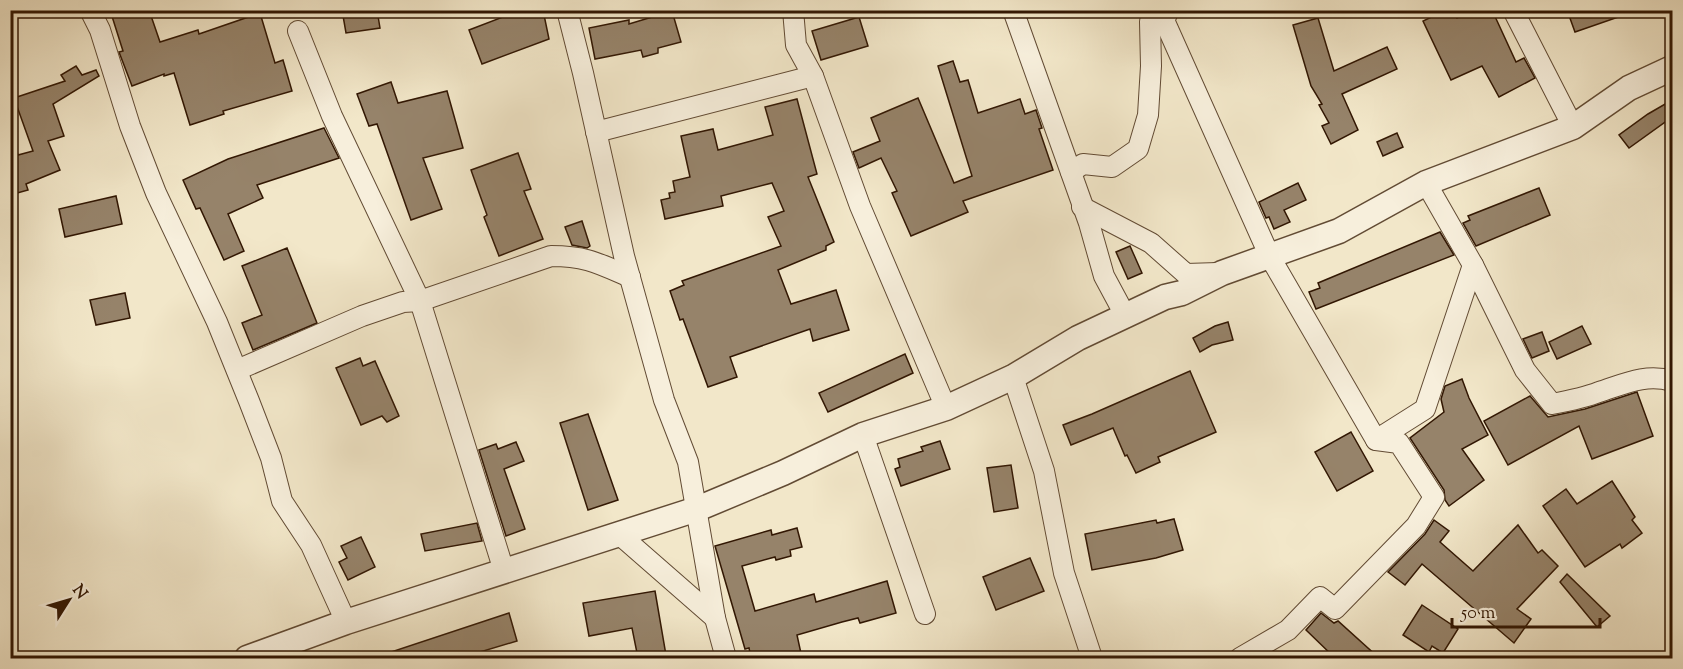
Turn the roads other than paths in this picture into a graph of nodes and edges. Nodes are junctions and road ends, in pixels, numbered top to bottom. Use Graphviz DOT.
graph roads {
  1 [pos="90,10"];
  2 [pos="567,10"];
  3 [pos="794,10"];
  4 [pos="1013,10"];
  5 [pos="1513,10"];
  6 [pos="1161,13"];
  7 [pos="298,31"];
  8 [pos="1672,68"];
  9 [pos="813,76"];
  10 [pos="1573,127"];
  11 [pos="596,132"];
  12 [pos="1071,172"];
  13 [pos="1426,183"];
  14 [pos="1082,207"];
  15 [pos="1270,257"];
  16 [pos="1473,265"];
  17 [pos="1222,273"];
  18 [pos="630,277"];
  19 [pos="420,301"];
  20 [pos="1126,317"];
  21 [pos="237,370"];
  22 [pos="1013,377"];
  23 [pos="1672,381"];
  24 [pos="946,408"];
  25 [pos="863,435"];
  26 [pos="1376,440"];
  27 [pos="697,509"];
  28 [pos="620,535"];
  29 [pos="504,571"];
  30 [pos="925,614"];
  31 [pos="716,618"];
  32 [pos="346,622"];
  33 [pos="247,658"];
  34 [pos="726,658"];
  35 [pos="1092,658"];
  36 [pos="1240,658"];
  1 -- 21 [label="street"];
  2 -- 11 [label="street"];
  3 -- 9 [label="street"];
  4 -- 12 [label="street"];
  5 -- 10 [label="street"];
  6 -- 12 [label="street"];
  6 -- 15 [label="street"];
  7 -- 19 [label="street"];
  8 -- 10 [label="street"];
  9 -- 11 [label="street"];
  9 -- 24 [label="street"];
  10 -- 13 [label="street"];
  11 -- 18 [label="street"];
  12 -- 14 [label="street"];
  13 -- 15 [label="street"];
  13 -- 16 [label="street"];
  14 -- 17 [label="street"];
  14 -- 20 [label="street"];
  15 -- 17 [label="street"];
  15 -- 26 [label="street"];
  16 -- 23 [label="street"];
  16 -- 26 [label="street"];
  17 -- 20 [label="street"];
  18 -- 19 [label="street"];
  18 -- 27 [label="street"];
  19 -- 21 [label="street"];
  19 -- 29 [label="street"];
  20 -- 22 [label="street"];
  21 -- 32 [label="street"];
  22 -- 24 [label="street"];
  22 -- 35 [label="street"];
  24 -- 25 [label="street"];
  25 -- 27 [label="street"];
  25 -- 30 [label="street"];
  26 -- 36 [label="street"];
  27 -- 28 [label="street"];
  27 -- 31 [label="street"];
  28 -- 29 [label="street"];
  28 -- 31 [label="street"];
  29 -- 32 [label="street"];
  31 -- 34 [label="street"];
  32 -- 33 [label="street"];
}
